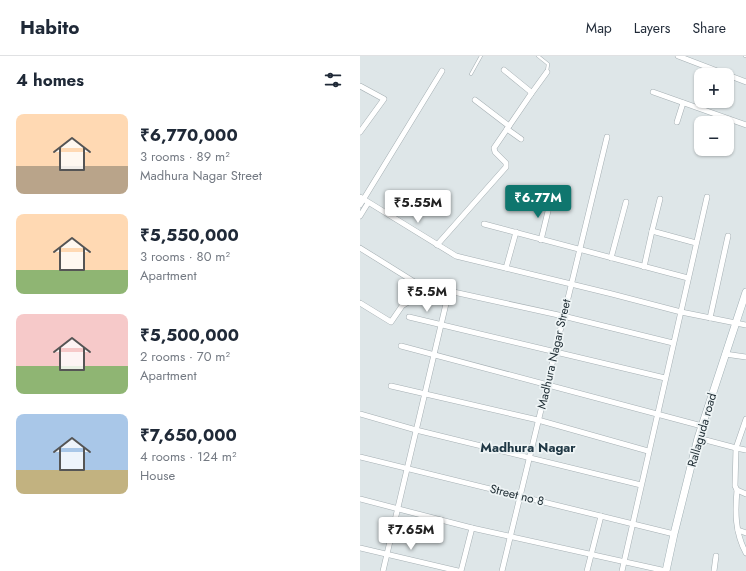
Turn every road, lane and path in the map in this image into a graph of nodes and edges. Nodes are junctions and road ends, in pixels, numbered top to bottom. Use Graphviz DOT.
graph roads {
  1 [pos="480,56"];
  2 [pos="538,56"];
  3 [pos="678,56"];
  4 [pos="504,70"];
  5 [pos="442,71"];
  6 [pos="547,72"];
  7 [pos="471,74"];
  8 [pos="746,82"];
  9 [pos="360,86"];
  10 [pos="653,92"];
  11 [pos="531,94"];
  12 [pos="474,100"];
  13 [pos="683,103"];
  14 [pos="677,122"];
  15 [pos="746,125"];
  16 [pos="508,127"];
  17 [pos="360,132"];
  18 [pos="607,136"];
  19 [pos="521,139"];
  20 [pos="707,197"];
  21 [pos="660,199"];
  22 [pos="364,200"];
  23 [pos="626,202"];
  24 [pos="550,203"];
  25 [pos="360,205"];
  26 [pos="360,216"];
  27 [pos="484,224"];
  28 [pos="652,231"];
  29 [pos="516,232"];
  30 [pos="728,236"];
  31 [pos="542,240"];
  32 [pos="696,243"];
  33 [pos="437,245"];
  34 [pos="360,248"];
  35 [pos="579,250"];
  36 [pos="611,258"];
  37 [pos="644,267"];
  38 [pos="506,268"];
  39 [pos="688,278"];
  40 [pos="571,284"];
  41 [pos="746,292"];
  42 [pos="360,303"];
  43 [pos="681,312"];
  44 [pos="563,316"];
  45 [pos="409,318"];
  46 [pos="710,318"];
  47 [pos="735,323"];
  48 [pos="746,325"];
  49 [pos="440,326"];
  50 [pos="673,343"];
  51 [pos="401,346"];
  52 [pos="554,353"];
  53 [pos="725,354"];
  54 [pos="434,355"];
  55 [pos="746,357"];
  56 [pos="665,378"];
  57 [pos="547,384"];
  58 [pos="391,386"];
  59 [pos="424,394"];
  60 [pos="657,413"];
  61 [pos="360,414"];
  62 [pos="746,419"];
  63 [pos="538,420"];
  64 [pos="702,426"];
  65 [pos="416,430"];
  66 [pos="698,438"];
  67 [pos="736,448"];
  68 [pos="746,450"];
  69 [pos="648,451"];
  70 [pos="360,457"];
  71 [pos="529,458"];
  72 [pos="407,468"];
  73 [pos="641,485"];
  74 [pos="737,490"];
  75 [pos="746,494"];
  76 [pos="520,496"];
  77 [pos="360,499"];
  78 [pos="398,508"];
  79 [pos="601,516"];
  80 [pos="632,523"];
  81 [pos="472,528"];
  82 [pos="738,530"];
  83 [pos="746,533"];
  84 [pos="674,534"];
  85 [pos="510,536"];
  86 [pos="360,548"];
  87 [pos="746,553"];
  88 [pos="387,554"];
  89 [pos="591,554"];
  90 [pos="716,556"];
  91 [pos="624,561"];
  92 [pos="384,571"];
  93 [pos="460,571"];
  94 [pos="502,571"];
  95 [pos="587,571"];
  96 [pos="622,571"];
  97 [pos="666,571"];
  98 [pos="714,571"];
  1 -- 7 [label="lane"];
  2 -- 6 [label="lane"];
  3 -- 8 [label="street"];
  4 -- 11 [label="street"];
  5 -- 22 [label="street"];
  6 -- 11 [label="street"];
  9 -- 17 [label="street"];
  10 -- 13 [label="street"];
  11 -- 16 [label="street"];
  12 -- 16 [label="street"];
  13 -- 14 [label="street"];
  13 -- 15 [label="street"];
  16 -- 19 [label="street"];
  16 -- 33 [label="street"];
  18 -- 35 [label="street, Madhura Nagar Street"];
  20 -- 32 [label="street"];
  21 -- 28 [label="street"];
  22 -- 25 [label="street"];
  22 -- 26 [label="street"];
  22 -- 33 [label="street"];
  23 -- 36 [label="street"];
  24 -- 31 [label="street"];
  27 -- 29 [label="street"];
  28 -- 32 [label="street"];
  28 -- 37 [label="street"];
  29 -- 31 [label="street"];
  29 -- 38 [label="street"];
  30 -- 46 [label="street"];
  31 -- 35 [label="street"];
  32 -- 39 [label="street"];
  33 -- 38 [label="street"];
  34 -- 42 [label="street"];
  35 -- 36 [label="street"];
  35 -- 40 [label="street, Madhura Nagar Street"];
  36 -- 37 [label="street"];
  37 -- 39 [label="street"];
  38 -- 40 [label="street"];
  39 -- 43 [label="street"];
  40 -- 43 [label="street"];
  40 -- 44 [label="street, Madhura Nagar Street"];
  41 -- 47 [label="main road, Rallaguda road"];
  43 -- 46 [label="street"];
  43 -- 50 [label="street"];
  44 -- 49 [label="street"];
  44 -- 50 [label="street"];
  44 -- 52 [label="street, Madhura Nagar Street"];
  45 -- 49 [label="street"];
  46 -- 47 [label="street"];
  47 -- 48 [label="street"];
  47 -- 53 [label="main road, Rallaguda road"];
  49 -- 52 [label="street"];
  49 -- 54 [label="street"];
  50 -- 56 [label="street"];
  51 -- 54 [label="street"];
  52 -- 56 [label="street"];
  52 -- 57 [label="street, Madhura Nagar Street"];
  53 -- 55 [label="street"];
  53 -- 64 [label="main road, Rallaguda road"];
  54 -- 57 [label="street"];
  54 -- 59 [label="street"];
  56 -- 60 [label="street"];
  57 -- 60 [label="street"];
  57 -- 63 [label="street, Madhura Nagar Street"];
  58 -- 59 [label="street"];
  59 -- 63 [label="street"];
  59 -- 65 [label="street"];
  60 -- 64 [label="street"];
  60 -- 69 [label="street"];
  61 -- 65 [label="street"];
  62 -- 67 [label="street"];
  63 -- 69 [label="street"];
  63 -- 71 [label="street, Madhura Nagar Street"];
  64 -- 66 [label="main road, Rallaguda road"];
  65 -- 71 [label="street"];
  65 -- 72 [label="street"];
  66 -- 67 [label="street"];
  66 -- 84 [label="main road, Rallaguda road"];
  67 -- 68 [label="street"];
  67 -- 74 [label="street"];
  69 -- 73 [label="street"];
  70 -- 72 [label="street, Street no 8"];
  71 -- 73 [label="street"];
  71 -- 76 [label="street, Madhura Nagar Street"];
  72 -- 76 [label="street, Street no 8"];
  72 -- 78 [label="street"];
  73 -- 80 [label="street"];
  74 -- 75 [label="street"];
  74 -- 82 [label="street"];
  76 -- 79 [label="street, Street no 8"];
  76 -- 85 [label="street, Madhura Nagar Street"];
  77 -- 78 [label="street"];
  78 -- 81 [label="street"];
  78 -- 88 [label="street"];
  79 -- 80 [label="street, Street no 8"];
  79 -- 89 [label="street"];
  80 -- 84 [label="street, Street no 8"];
  80 -- 91 [label="street"];
  81 -- 85 [label="street"];
  81 -- 93 [label="street"];
  82 -- 83 [label="street"];
  82 -- 87 [label="street"];
  84 -- 97 [label="main road, Rallaguda road"];
  85 -- 89 [label="street"];
  85 -- 94 [label="street, Madhura Nagar Street"];
  86 -- 88 [label="street"];
  88 -- 92 [label="street"];
  88 -- 93 [label="street"];
  89 -- 91 [label="street"];
  89 -- 95 [label="street"];
  90 -- 98 [label="street"];
  91 -- 96 [label="street"];
  91 -- 97 [label="street"];
}
